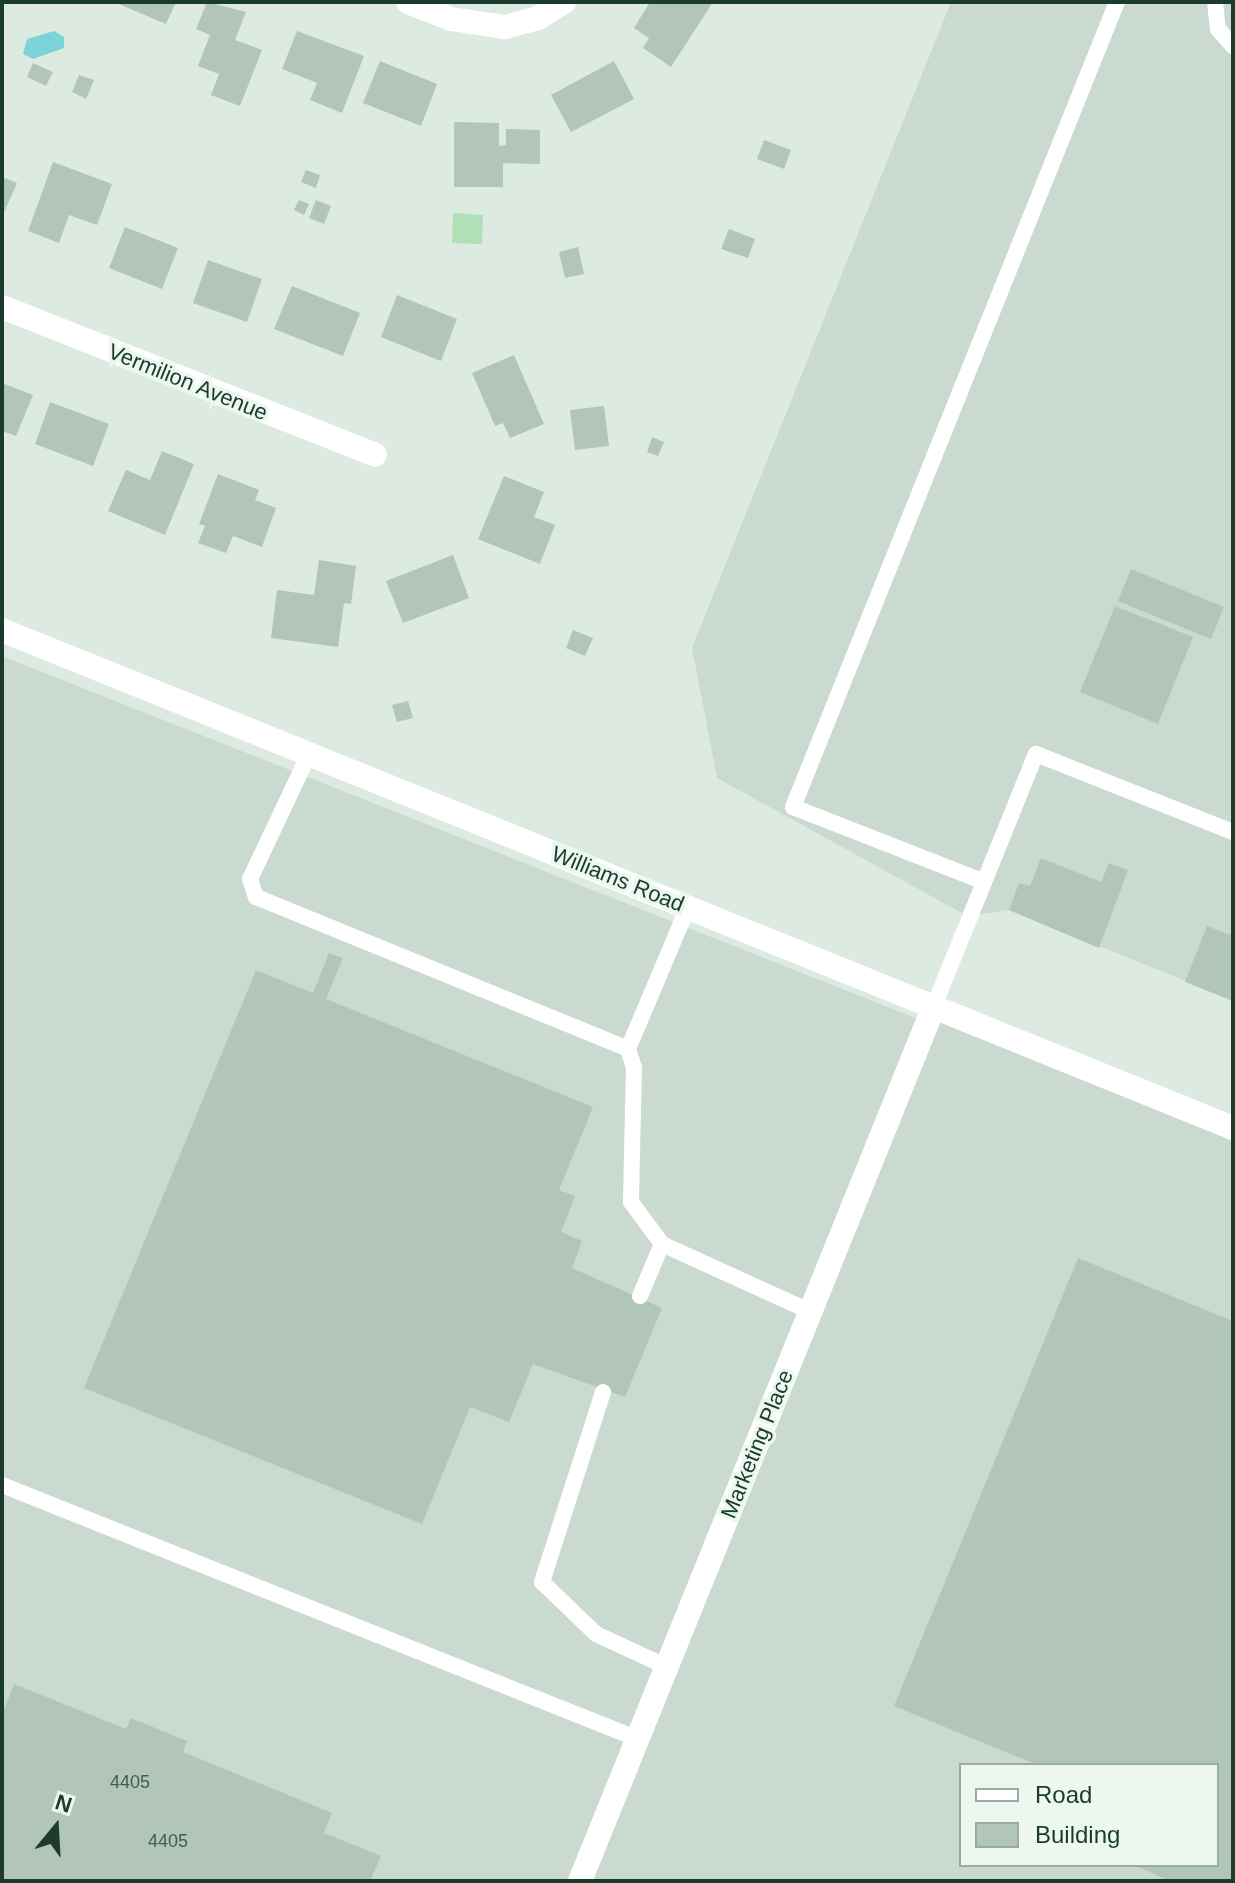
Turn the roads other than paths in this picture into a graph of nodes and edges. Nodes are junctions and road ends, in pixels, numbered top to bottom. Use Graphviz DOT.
graph roads {
  1 [pos="408,2"];
  2 [pos="1117,2"];
  3 [pos="1215,2"];
  4 [pos="560,5"];
  5 [pos="1233,46"];
  6 [pos="2,307"];
  7 [pos="375,455"];
  8 [pos="2,630"];
  9 [pos="309,754"];
  10 [pos="1233,832"];
  11 [pos="982,881"];
  12 [pos="688,907"];
  13 [pos="934,1006"];
  14 [pos="628,1049"];
  15 [pos="1233,1128"];
  16 [pos="662,1244"];
  17 [pos="640,1296"];
  18 [pos="811,1312"];
  19 [pos="603,1392"];
  20 [pos="2,1485"];
  21 [pos="667,1667"];
  22 [pos="638,1739"];
  23 [pos="580,1881"];
  1 -- 4 [label="street"];
  2 -- 11 [label="lane"];
  3 -- 5 [label="lane"];
  6 -- 7 [label="street, Vermilion Avenue"];
  8 -- 9 [label="street, Williams Road"];
  9 -- 12 [label="street, Williams Road"];
  9 -- 14 [label="lane"];
  10 -- 11 [label="lane"];
  11 -- 13 [label="lane"];
  12 -- 13 [label="street, Williams Road"];
  12 -- 14 [label="lane"];
  13 -- 15 [label="street, Williams Road"];
  13 -- 18 [label="street, Marketing Place"];
  14 -- 16 [label="lane"];
  16 -- 17 [label="lane"];
  16 -- 18 [label="lane"];
  18 -- 21 [label="street, Marketing Place"];
  19 -- 21 [label="lane"];
  20 -- 22 [label="lane"];
  21 -- 22 [label="street, Marketing Place"];
  22 -- 23 [label="street, Marketing Place"];
}
